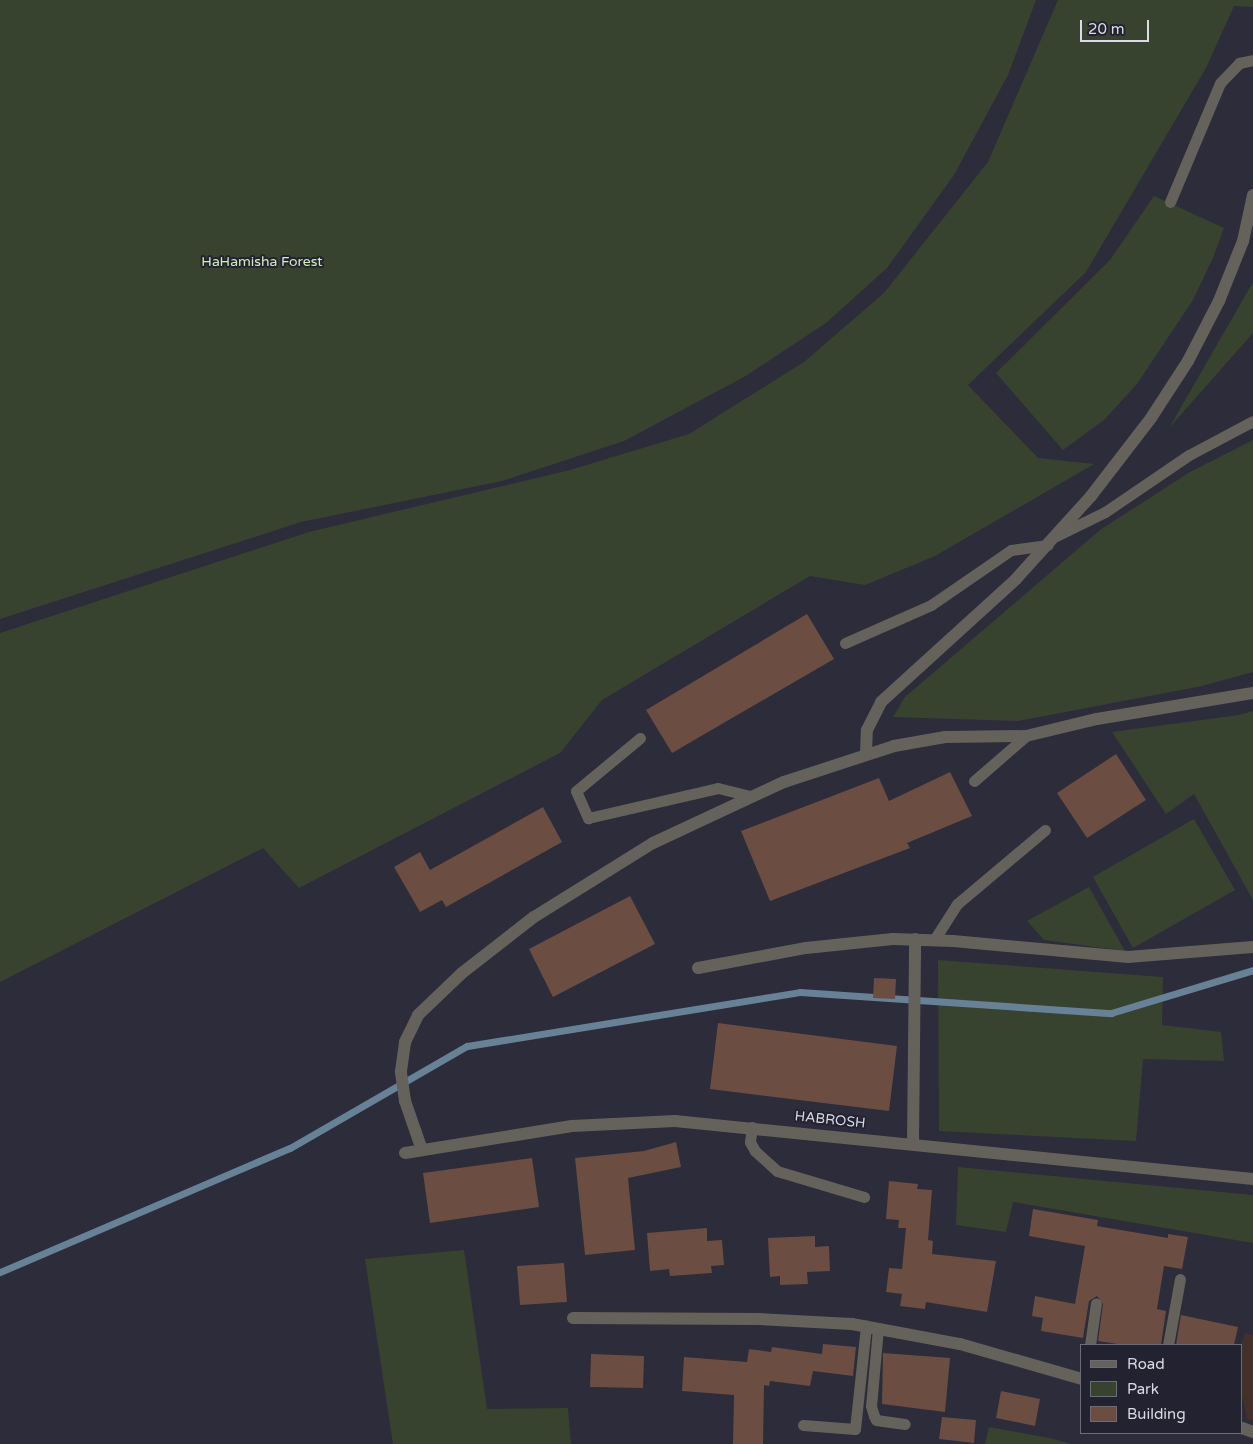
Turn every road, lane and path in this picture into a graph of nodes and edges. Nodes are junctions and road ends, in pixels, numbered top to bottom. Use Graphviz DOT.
graph roads {
  1 [pos="1253,60"];
  2 [pos="1253,195"];
  3 [pos="1170,202"];
  4 [pos="1253,421"];
  5 [pos="1051,541"];
  6 [pos="845,643"];
  7 [pos="1253,693"];
  8 [pos="1026,736"];
  9 [pos="640,738"];
  10 [pos="866,754"];
  11 [pos="974,781"];
  12 [pos="749,796"];
  13 [pos="1045,830"];
  14 [pos="915,939"];
  15 [pos="934,940"];
  16 [pos="1253,947"];
  17 [pos="698,968"];
  18 [pos="752,1127"];
  19 [pos="913,1143"];
  20 [pos="422,1150"];
  21 [pos="406,1153"];
  22 [pos="1253,1179"];
  23 [pos="864,1197"];
  24 [pos="1180,1279"];
  25 [pos="1096,1303"];
  26 [pos="573,1318"];
  27 [pos="872,1327"];
  28 [pos="1090,1344"];
  29 [pos="1168,1344"];
  30 [pos="1080,1378"];
  31 [pos="904,1424"];
  32 [pos="803,1425"];
  1 -- 3 [label="lane"];
  2 -- 5 [label="street"];
  4 -- 5 [label="lane"];
  5 -- 6 [label="lane"];
  5 -- 10 [label="street"];
  7 -- 8 [label="street"];
  8 -- 10 [label="street"];
  8 -- 11 [label="lane"];
  9 -- 12 [label="lane"];
  10 -- 12 [label="street"];
  12 -- 20 [label="street"];
  13 -- 15 [label="lane"];
  14 -- 15 [label="street"];
  14 -- 17 [label="street"];
  14 -- 19 [label="street"];
  15 -- 16 [label="street"];
  18 -- 19 [label="street, HABROSH"];
  18 -- 20 [label="street, HABROSH"];
  18 -- 23 [label="lane"];
  19 -- 22 [label="street, HABROSH"];
  20 -- 21 [label="street, HABROSH"];
  24 -- 29 [label="lane"];
  25 -- 28 [label="lane"];
  26 -- 27 [label="street"];
  27 -- 30 [label="street"];
  27 -- 31 [label="lane"];
  27 -- 32 [label="lane"];
}
